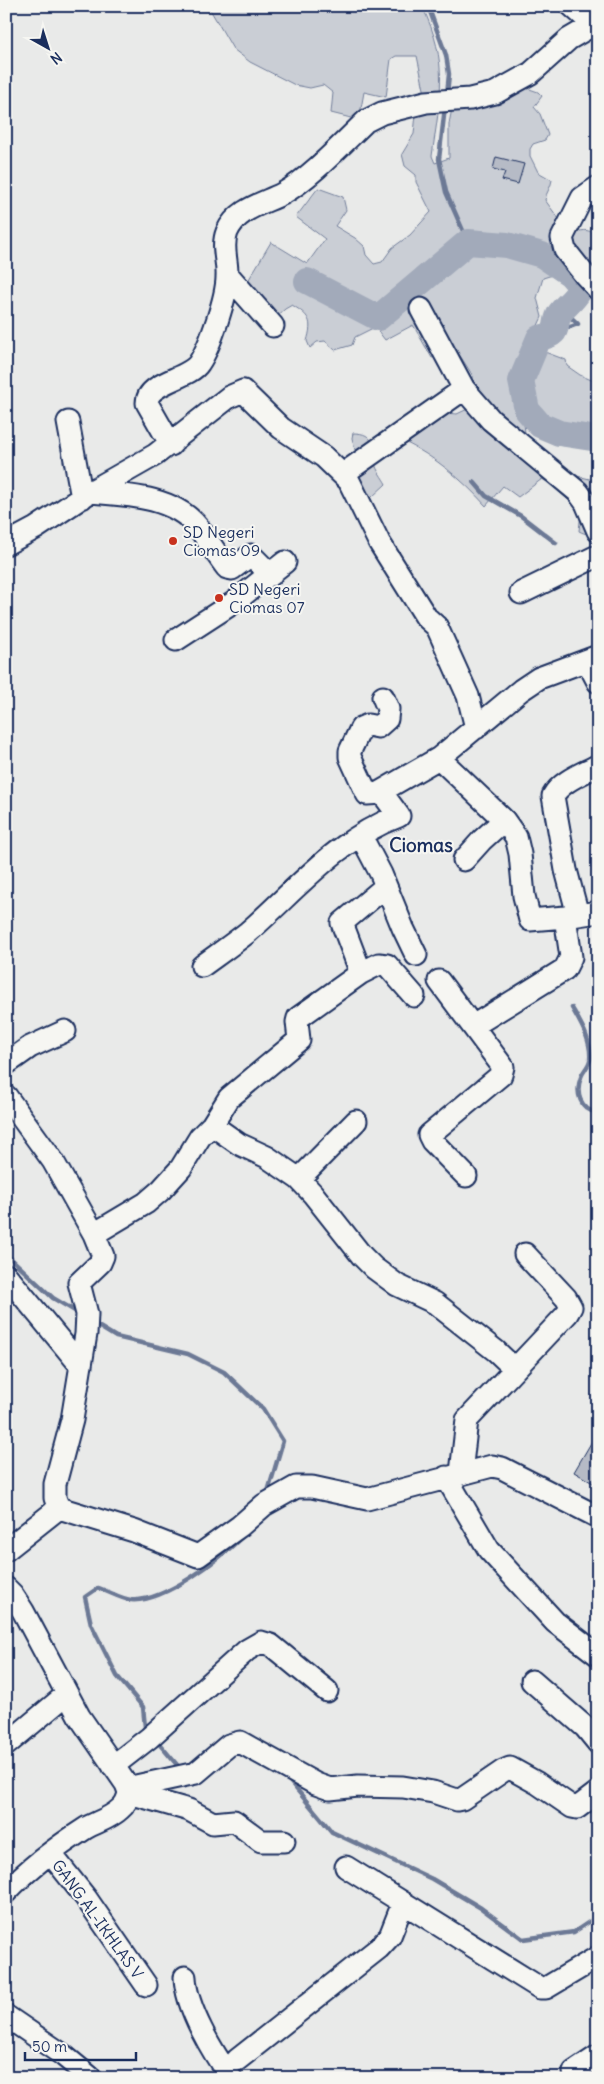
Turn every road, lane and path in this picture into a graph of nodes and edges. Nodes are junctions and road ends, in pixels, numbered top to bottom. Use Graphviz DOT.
graph roads {
  1 [pos="572,6"];
  2 [pos="595,27"];
  3 [pos="598,187"];
  4 [pos="228,275"];
  5 [pos="595,280"];
  6 [pos="421,309"];
  7 [pos="274,326"];
  8 [pos="464,389"];
  9 [pos="68,422"];
  10 [pos="170,444"];
  11 [pos="342,474"];
  12 [pos="86,495"];
  13 [pos="598,531"];
  14 [pos="6,544"];
  15 [pos="597,557"];
  16 [pos="521,593"];
  17 [pos="176,640"];
  18 [pos="592,658"];
  19 [pos="598,682"];
  20 [pos="383,697"];
  21 [pos="476,728"];
  22 [pos="439,758"];
  23 [pos="598,765"];
  24 [pos="380,792"];
  25 [pos="504,820"];
  26 [pos="361,836"];
  27 [pos="464,860"];
  28 [pos="386,886"];
  29 [pos="580,915"];
  30 [pos="416,955"];
  31 [pos="202,966"];
  32 [pos="361,973"];
  33 [pos="439,981"];
  34 [pos="414,996"];
  35 [pos="473,1026"];
  36 [pos="64,1031"];
  37 [pos="6,1064"];
  38 [pos="6,1096"];
  39 [pos="356,1121"];
  40 [pos="212,1125"];
  41 [pos="466,1176"];
  42 [pos="299,1179"];
  43 [pos="94,1234"];
  44 [pos="525,1254"];
  45 [pos="6,1275"];
  46 [pos="80,1366"];
  47 [pos="515,1369"];
  48 [pos="454,1475"];
  49 [pos="59,1508"];
  50 [pos="598,1517"];
  51 [pos="6,1550"];
  52 [pos="6,1588"];
  53 [pos="598,1654"];
  54 [pos="532,1681"];
  55 [pos="327,1691"];
  56 [pos="67,1694"];
  57 [pos="593,1729"];
  58 [pos="6,1745"];
  59 [pos="113,1766"];
  60 [pos="598,1792"];
  61 [pos="129,1793"];
  62 [pos="284,1841"];
  63 [pos="51,1854"];
  64 [pos="346,1868"];
  65 [pos="6,1892"];
  66 [pos="403,1903"];
  67 [pos="598,1957"];
  68 [pos="185,1977"];
  69 [pos="146,1985"];
  70 [pos="6,2016"];
  71 [pos="598,2056"];
  72 [pos="234,2069"];
  73 [pos="574,2072"];
  74 [pos="91,2078"];
  1 -- 2 [label="street"];
  2 -- 4 [label="street"];
  3 -- 5 [label="street"];
  4 -- 7 [label="street"];
  4 -- 10 [label="street"];
  6 -- 8 [label="street"];
  8 -- 11 [label="street"];
  8 -- 13 [label="street"];
  9 -- 12 [label="street"];
  10 -- 11 [label="street"];
  10 -- 12 [label="street"];
  11 -- 21 [label="street"];
  12 -- 14 [label="street"];
  12 -- 17 [label="street"];
  15 -- 16 [label="street"];
  18 -- 19 [label="street"];
  18 -- 21 [label="street"];
  20 -- 24 [label="street"];
  21 -- 22 [label="street"];
  22 -- 24 [label="street"];
  22 -- 25 [label="street"];
  23 -- 29 [label="street"];
  24 -- 26 [label="street"];
  25 -- 27 [label="street"];
  25 -- 29 [label="street"];
  26 -- 28 [label="street"];
  26 -- 31 [label="street"];
  28 -- 30 [label="street"];
  28 -- 32 [label="street"];
  29 -- 35 [label="street"];
  32 -- 34 [label="street"];
  32 -- 40 [label="street"];
  33 -- 35 [label="street"];
  35 -- 41 [label="street"];
  36 -- 37 [label="street"];
  38 -- 43 [label="street"];
  39 -- 42 [label="street"];
  40 -- 42 [label="street"];
  40 -- 43 [label="street"];
  42 -- 47 [label="street"];
  43 -- 46 [label="street"];
  44 -- 47 [label="street"];
  45 -- 46 [label="street"];
  46 -- 49 [label="street"];
  47 -- 48 [label="street"];
  48 -- 49 [label="street"];
  48 -- 50 [label="street"];
  48 -- 53 [label="street"];
  49 -- 51 [label="street"];
  52 -- 56 [label="street"];
  54 -- 57 [label="street"];
  55 -- 59 [label="street"];
  56 -- 58 [label="street"];
  56 -- 59 [label="street"];
  59 -- 61 [label="street"];
  60 -- 61 [label="street"];
  61 -- 62 [label="street"];
  61 -- 63 [label="street"];
  63 -- 65 [label="street"];
  63 -- 69 [label="street, GANG AL-IKHLAS V"];
  64 -- 66 [label="street"];
  66 -- 67 [label="street"];
  66 -- 72 [label="street"];
  68 -- 72 [label="street"];
  70 -- 74 [label="street"];
  71 -- 73 [label="street"];
}
